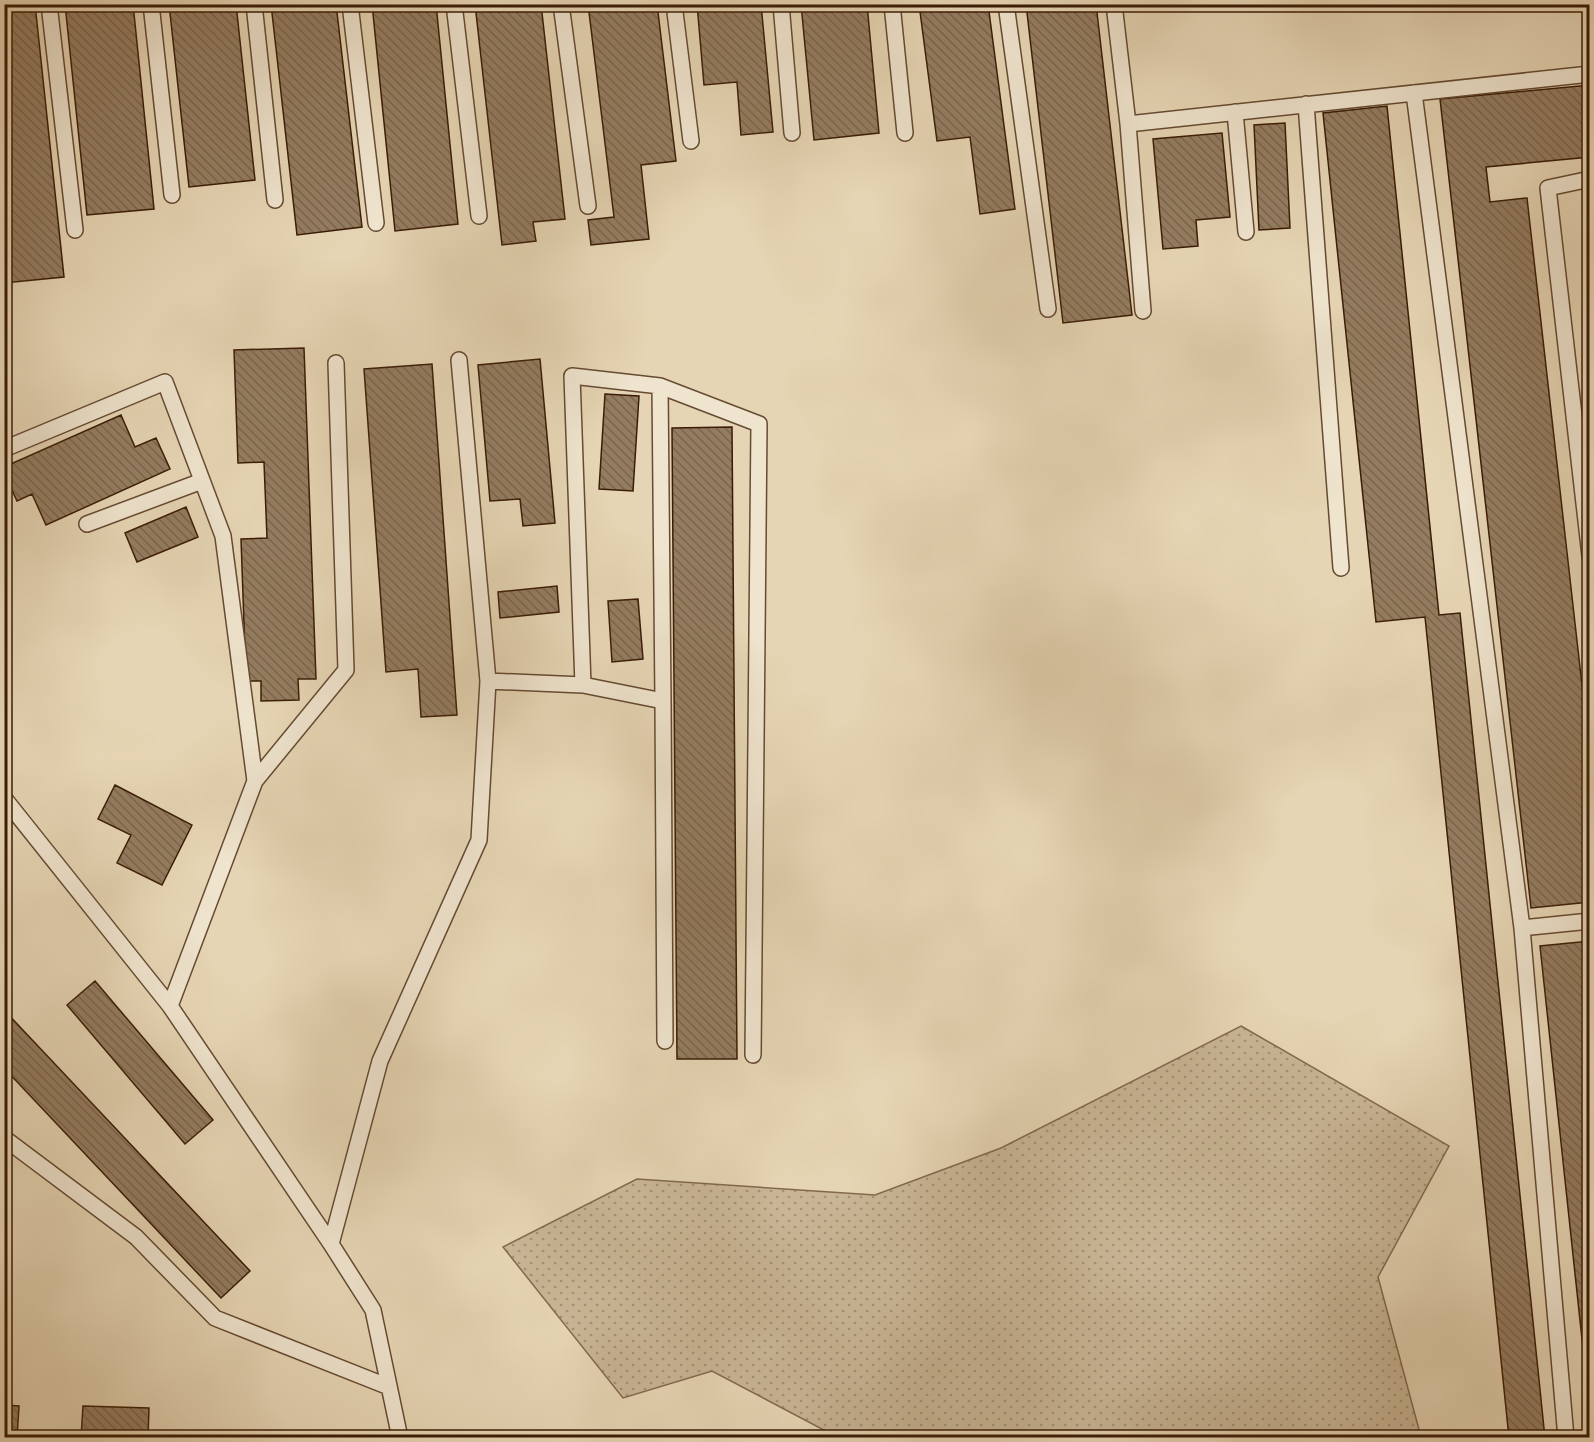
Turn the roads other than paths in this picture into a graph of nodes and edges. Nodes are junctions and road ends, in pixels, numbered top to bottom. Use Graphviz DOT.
graph roads {
  1 [pos="49,4"];
  2 [pos="151,4"];
  3 [pos="254,4"];
  4 [pos="350,4"];
  5 [pos="454,4"];
  6 [pos="561,4"];
  7 [pos="674,4"];
  8 [pos="781,4"];
  9 [pos="892,4"];
  10 [pos="1006,4"];
  11 [pos="1114,4"];
  12 [pos="1590,74"];
  13 [pos="1414,93"];
  14 [pos="1306,105"];
  15 [pos="1235,112"];
  16 [pos="1128,124"];
  17 [pos="792,133"];
  18 [pos="905,133"];
  19 [pos="691,141"];
  20 [pos="1590,179"];
  21 [pos="172,195"];
  22 [pos="275,200"];
  23 [pos="588,206"];
  24 [pos="479,216"];
  25 [pos="375,223"];
  26 [pos="75,230"];
  27 [pos="1246,232"];
  28 [pos="1048,309"];
  29 [pos="1143,311"];
  30 [pos="459,360"];
  31 [pos="336,363"];
  32 [pos="660,386"];
  33 [pos="4,450"];
  34 [pos="202,481"];
  35 [pos="87,524"];
  36 [pos="1590,556"];
  37 [pos="1341,568"];
  38 [pos="488,681"];
  39 [pos="583,685"];
  40 [pos="663,700"];
  41 [pos="255,781"];
  42 [pos="4,798"];
  43 [pos="1590,921"];
  44 [pos="1522,928"];
  45 [pos="170,1006"];
  46 [pos="664,1041"];
  47 [pos="753,1055"];
  48 [pos="8,1141"];
  49 [pos="331,1244"];
  50 [pos="389,1387"];
  51 [pos="400,1437"];
  52 [pos="1566,1437"];
  1 -- 26 [label="lane"];
  2 -- 21 [label="lane"];
  3 -- 22 [label="lane"];
  4 -- 25 [label="lane"];
  5 -- 24 [label="lane"];
  6 -- 23 [label="lane"];
  7 -- 19 [label="lane"];
  8 -- 17 [label="lane"];
  9 -- 18 [label="lane"];
  10 -- 28 [label="lane"];
  11 -- 16 [label="lane"];
  12 -- 13 [label="lane"];
  13 -- 14 [label="lane"];
  13 -- 44 [label="lane"];
  14 -- 15 [label="lane"];
  14 -- 37 [label="lane"];
  15 -- 16 [label="lane"];
  15 -- 27 [label="lane"];
  16 -- 29 [label="lane"];
  20 -- 36 [label="lane"];
  30 -- 38 [label="lane"];
  31 -- 41 [label="lane"];
  32 -- 39 [label="lane"];
  32 -- 40 [label="lane"];
  32 -- 47 [label="lane"];
  33 -- 34 [label="lane"];
  34 -- 35 [label="lane"];
  34 -- 41 [label="lane"];
  38 -- 39 [label="lane"];
  38 -- 49 [label="lane"];
  39 -- 40 [label="lane"];
  40 -- 46 [label="lane"];
  41 -- 45 [label="lane"];
  42 -- 45 [label="lane"];
  43 -- 44 [label="lane"];
  44 -- 52 [label="lane"];
  45 -- 49 [label="lane"];
  48 -- 50 [label="lane"];
  49 -- 50 [label="lane"];
  50 -- 51 [label="lane"];
}
